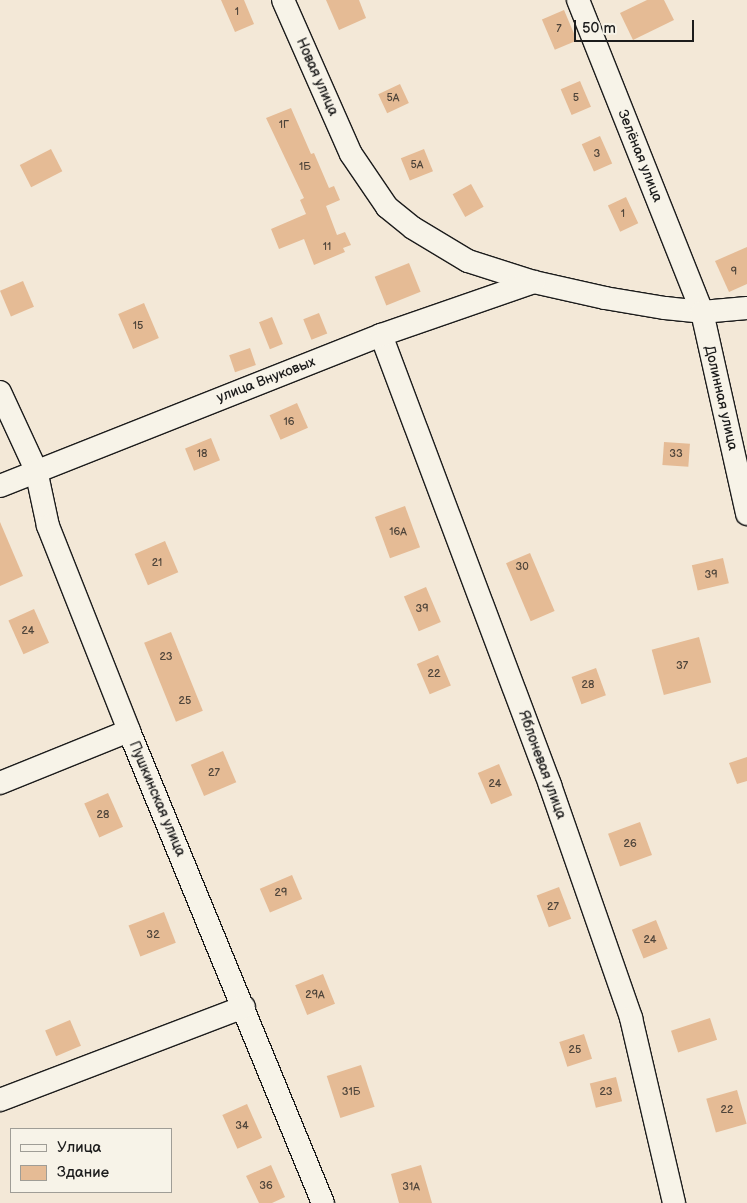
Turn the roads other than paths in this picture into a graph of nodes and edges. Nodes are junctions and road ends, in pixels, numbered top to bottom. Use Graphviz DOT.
graph roads {
  1 [pos="283,0"];
  2 [pos="578,0"];
  3 [pos="534,282"];
  4 [pos="747,308"];
  5 [pos="702,312"];
  6 [pos="381,335"];
  7 [pos="0,392"];
  8 [pos="36,470"];
  9 [pos="0,486"];
  10 [pos="747,514"];
  11 [pos="129,731"];
  12 [pos="0,783"];
  13 [pos="244,1007"];
  14 [pos="0,1100"];
  15 [pos="323,1203"];
  16 [pos="674,1203"];
  1 -- 3 [label="street, Новая улица"];
  2 -- 5 [label="street, Зелёная улица"];
  3 -- 5 [label="street, Новая улица"];
  3 -- 6 [label="street, улица Внуковых"];
  4 -- 5 [label="street, Новая улица"];
  5 -- 10 [label="street, Долинная улица"];
  6 -- 8 [label="street, улица Внуковых"];
  6 -- 16 [label="street, Яблоневая улица"];
  7 -- 8 [label="street, Пушкинская улица"];
  8 -- 9 [label="street, улица Внуковых"];
  8 -- 11 [label="street, Пушкинская улица"];
  11 -- 12 [label="street"];
  11 -- 13 [label="street, Пушкинская улица"];
  13 -- 14 [label="street"];
  13 -- 15 [label="street, Пушкинская улица"];
}
